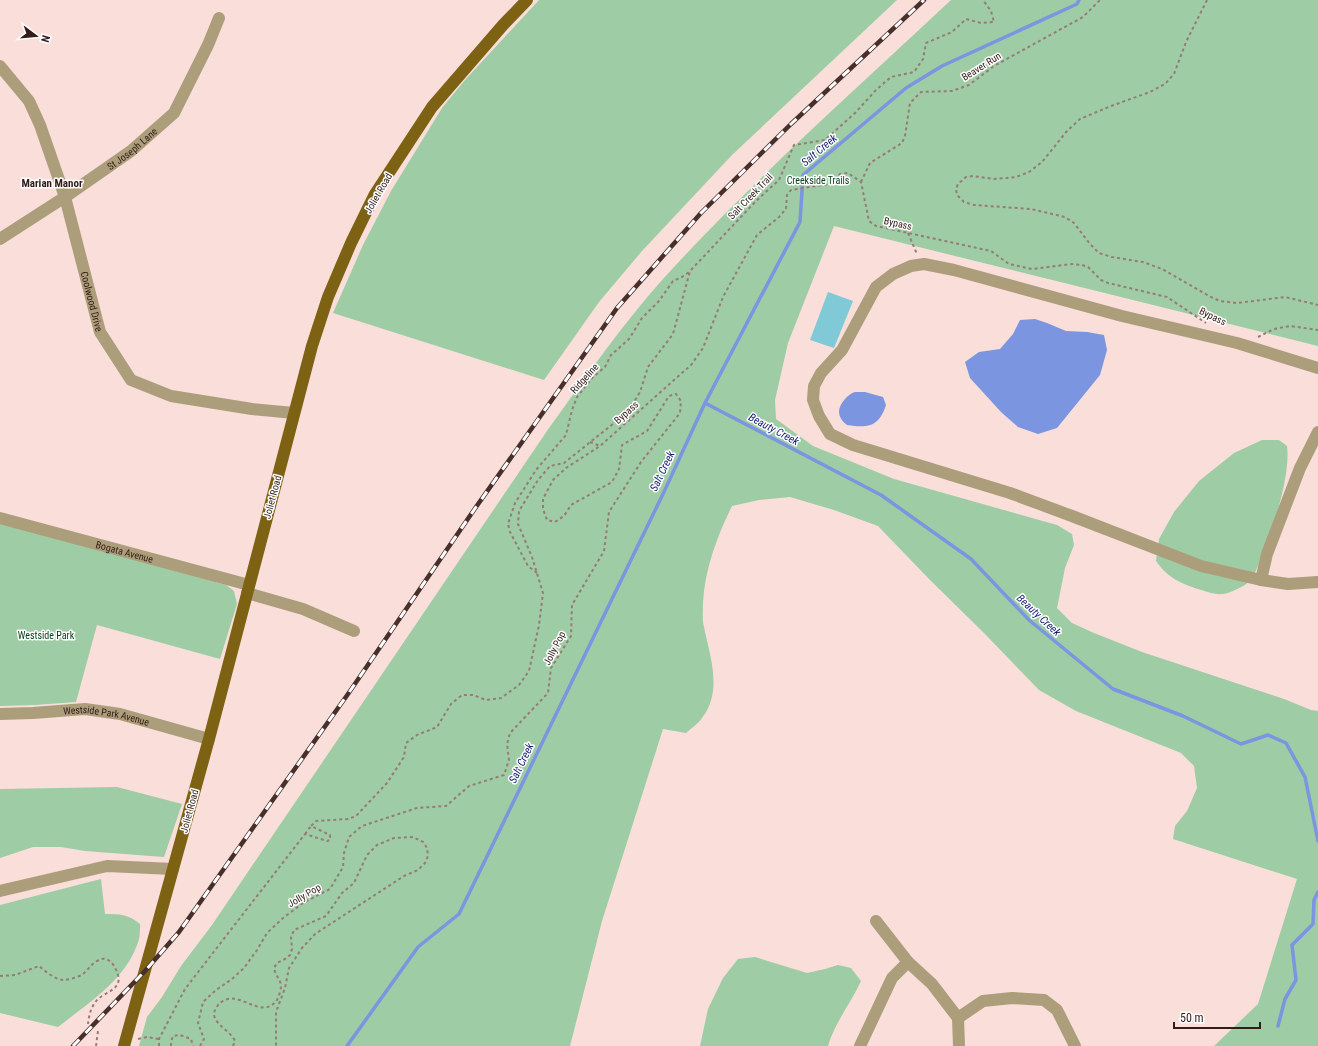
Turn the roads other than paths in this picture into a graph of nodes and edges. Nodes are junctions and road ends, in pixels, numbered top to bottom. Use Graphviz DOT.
graph roads {
  1 [pos="527,0"];
  2 [pos="219,18"];
  3 [pos="0,66"];
  4 [pos="65,197"];
  5 [pos="0,238"];
  6 [pos="1318,368"];
  7 [pos="294,413"];
  8 [pos="1318,432"];
  9 [pos="0,518"];
  10 [pos="1261,580"];
  11 [pos="1318,582"];
  12 [pos="248,589"];
  13 [pos="354,631"];
  14 [pos="0,714"];
  15 [pos="209,739"];
  16 [pos="173,869"];
  17 [pos="0,891"];
  18 [pos="876,921"];
  19 [pos="908,962"];
  20 [pos="958,1018"];
  21 [pos="124,1046"];
  22 [pos="860,1046"];
  23 [pos="959,1046"];
  24 [pos="1075,1046"];
  1 -- 7 [label="main road, Joliet Road"];
  2 -- 4 [label="street, St Joseph Lane"];
  3 -- 4 [label="street, Coolwood Drive"];
  4 -- 5 [label="street, St Joseph Lane"];
  4 -- 7 [label="street, Coolwood Drive"];
  6 -- 10 [label="street"];
  7 -- 12 [label="main road, Joliet Road"];
  8 -- 10 [label="street"];
  9 -- 12 [label="street, Bogata Avenue"];
  10 -- 11 [label="street"];
  12 -- 13 [label="street, Bogata Avenue"];
  12 -- 15 [label="main road, Joliet Road"];
  14 -- 15 [label="street, Westside Park Avenue"];
  15 -- 16 [label="main road, Joliet Road"];
  16 -- 17 [label="street"];
  16 -- 21 [label="main road, Joliet Road"];
  18 -- 19 [label="street"];
  19 -- 20 [label="street"];
  19 -- 22 [label="street"];
  20 -- 23 [label="street"];
  20 -- 24 [label="street"];
}
